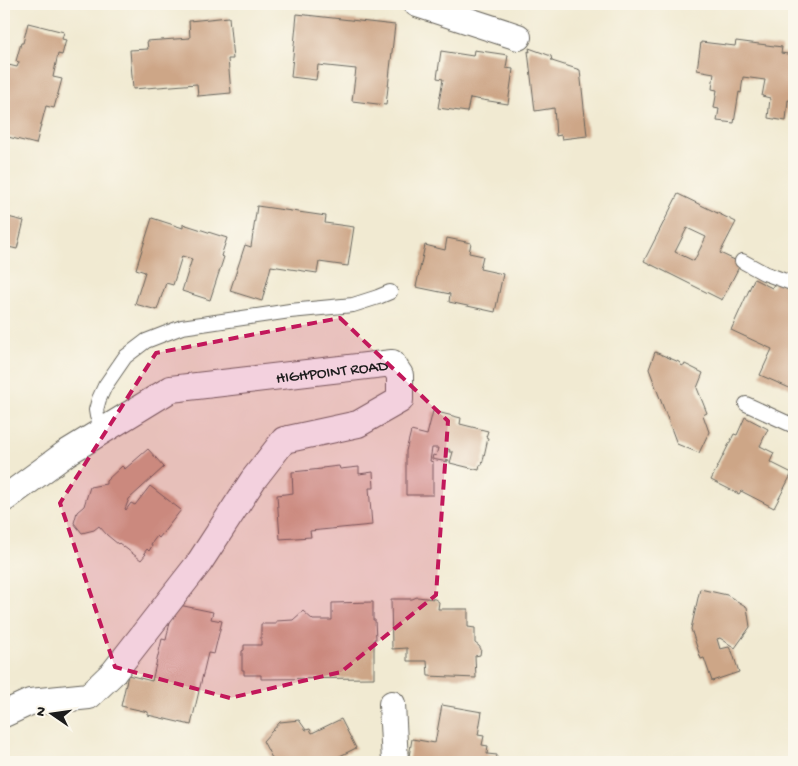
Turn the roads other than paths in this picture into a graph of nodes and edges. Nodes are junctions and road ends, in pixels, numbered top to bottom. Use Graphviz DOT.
graph roads {
  1 [pos="417,4"];
  2 [pos="518,37"];
  3 [pos="742,260"];
  4 [pos="794,284"];
  5 [pos="390,292"];
  6 [pos="746,404"];
  7 [pos="794,426"];
  8 [pos="103,431"];
  9 [pos="4,499"];
  10 [pos="392,704"];
  11 [pos="4,714"];
  12 [pos="395,762"];
  1 -- 2 [label="street"];
  3 -- 4 [label="lane"];
  5 -- 8 [label="lane"];
  6 -- 7 [label="lane"];
  8 -- 9 [label="street, HIGHPOINT ROAD"];
  8 -- 11 [label="street, HIGHPOINT ROAD"];
  10 -- 12 [label="street"];
}
